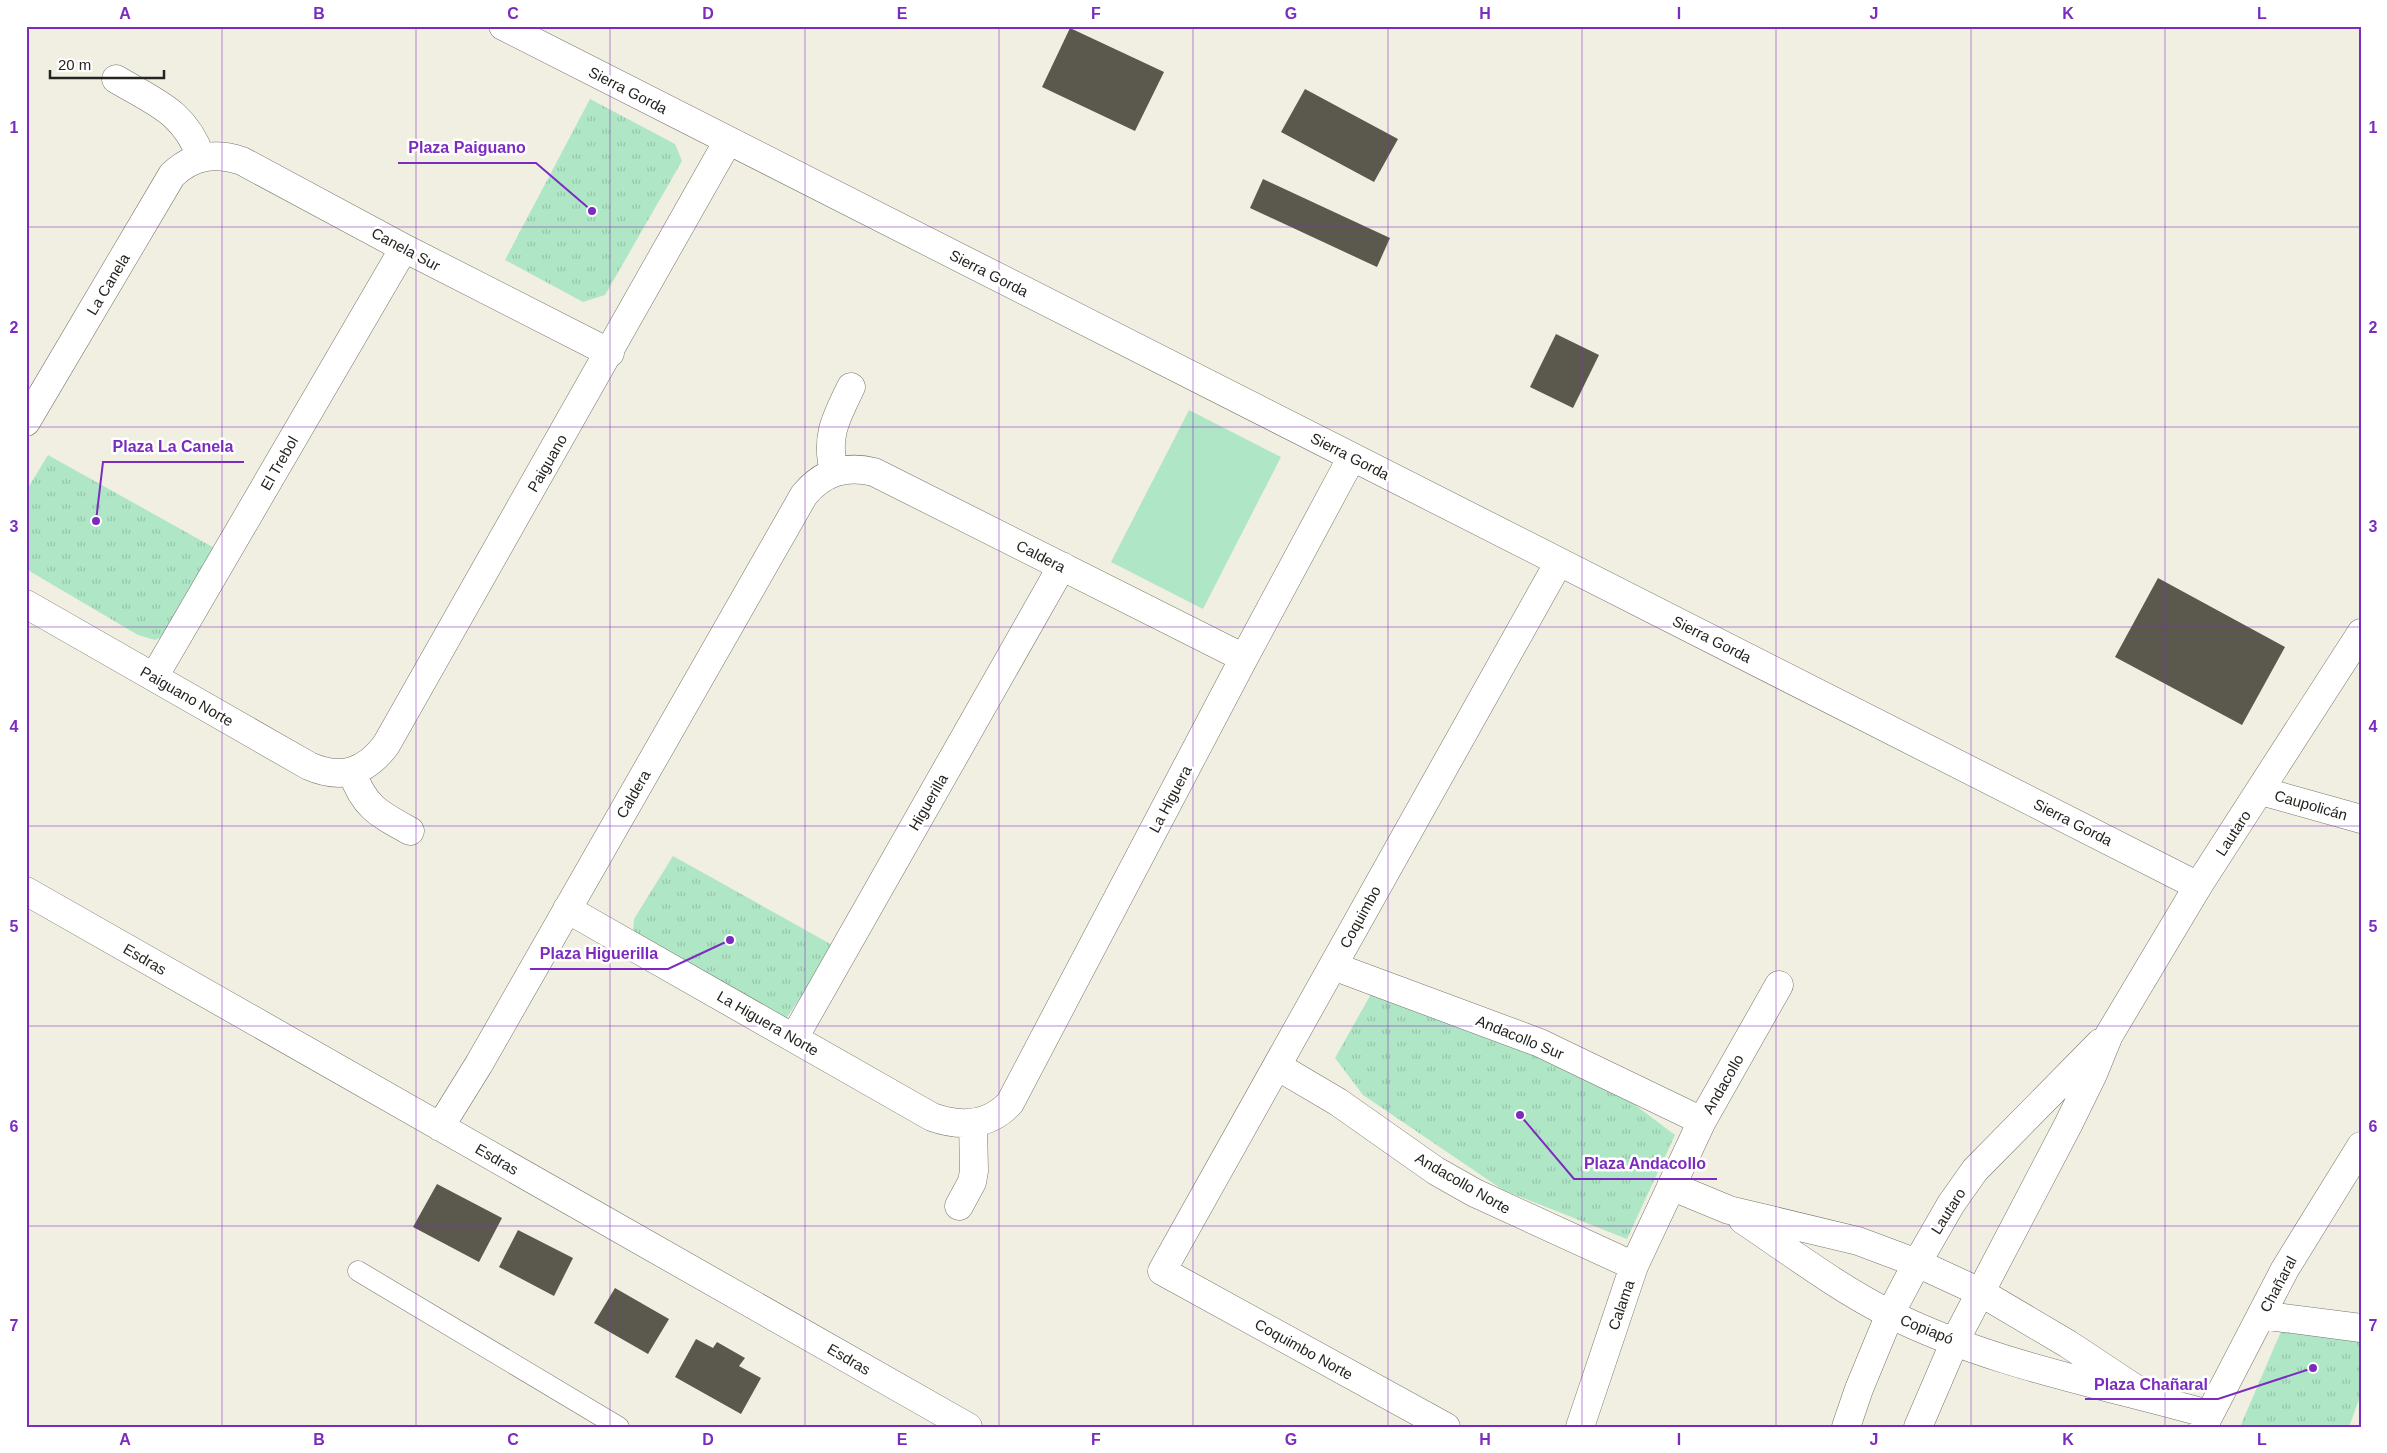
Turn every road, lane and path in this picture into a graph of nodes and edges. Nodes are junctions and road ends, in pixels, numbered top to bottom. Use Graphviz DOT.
graph roads {
  1 [pos="503,26"];
  2 [pos="116,79"];
  3 [pos="728,141"];
  4 [pos="201,157"];
  5 [pos="404,248"];
  6 [pos="610,353"];
  7 [pos="851,387"];
  8 [pos="26,422"];
  9 [pos="1352,457"];
  10 [pos="834,472"];
  11 [pos="1559,562"];
  12 [pos="1062,566"];
  13 [pos="26,604"];
  14 [pos="2361,633"];
  15 [pos="1244,658"];
  16 [pos="154,678"];
  17 [pos="352,772"];
  18 [pos="2261,791"];
  19 [pos="2361,819"];
  20 [pos="410,831"];
  21 [pos="2198,886"];
  22 [pos="26,891"];
  23 [pos="567,909"];
  24 [pos="1333,966"];
  25 [pos="1780,985"];
  26 [pos="2109,1035"];
  27 [pos="794,1038"];
  28 [pos="1277,1066"];
  29 [pos="1702,1121"];
  30 [pos="973,1123"];
  31 [pos="440,1127"];
  32 [pos="2361,1146"];
  33 [pos="1671,1186"];
  34 [pos="959,1206"];
  35 [pos="1730,1210"];
  36 [pos="1917,1263"];
  37 [pos="1634,1266"];
  38 [pos="358,1271"];
  39 [pos="1162,1271"];
  40 [pos="1980,1292"];
  41 [pos="1890,1314"];
  42 [pos="2260,1315"];
  43 [pos="2361,1328"];
  44 [pos="1956,1341"];
  45 [pos="2148,1397"];
  46 [pos="2205,1420"];
  47 [pos="619,1427"];
  48 [pos="968,1427"];
  49 [pos="1446,1427"];
  50 [pos="1580,1427"];
  51 [pos="1846,1427"];
  52 [pos="1918,1427"];
  1 -- 3 [label="street, Sierra Gorda"];
  2 -- 4 [label="street"];
  3 -- 6 [label="street, Paiguano"];
  3 -- 9 [label="street, Sierra Gorda"];
  4 -- 5 [label="street, Canela Sur"];
  4 -- 8 [label="street, La Canela"];
  5 -- 6 [label="street, Canela Sur"];
  5 -- 16 [label="street, El Trebol"];
  6 -- 17 [label="street, Paiguano"];
  7 -- 10 [label="street"];
  9 -- 11 [label="street, Sierra Gorda"];
  9 -- 15 [label="street, La Higuera"];
  10 -- 12 [label="street, Caldera"];
  10 -- 23 [label="street, Caldera"];
  11 -- 21 [label="street, Sierra Gorda"];
  11 -- 24 [label="street, Coquimbo"];
  12 -- 15 [label="street, Caldera"];
  12 -- 27 [label="street, Higuerilla"];
  13 -- 16 [label="street, Paiguano Norte"];
  14 -- 18 [label="street, Lautaro"];
  15 -- 30 [label="street, La Higuera"];
  16 -- 17 [label="street, Paiguano Norte"];
  17 -- 20 [label="street"];
  18 -- 19 [label="street, Caupolicán"];
  18 -- 21 [label="street, Lautaro"];
  21 -- 26 [label="street, Lautaro"];
  22 -- 31 [label="street, Esdras"];
  23 -- 27 [label="street, La Higuera Norte"];
  23 -- 31 [label="street, Caldera"];
  24 -- 28 [label="street, Coquimbo"];
  24 -- 29 [label="street, Andacollo Sur"];
  25 -- 29 [label="street, Andacollo"];
  26 -- 36 [label="street, Lautaro"];
  26 -- 40 [label="street, Lautaro"];
  27 -- 30 [label="street, La Higuera Norte"];
  28 -- 37 [label="street, Andacollo Norte"];
  28 -- 39 [label="street, Coquimbo"];
  29 -- 33 [label="street, Andacollo"];
  30 -- 34 [label="street"];
  31 -- 48 [label="street, Esdras"];
  32 -- 42 [label="street, Chañaral"];
  33 -- 35 [label="street, Copiapó"];
  33 -- 37 [label="street, Calama"];
  35 -- 36 [label="street, Copiapó"];
  35 -- 41 [label="street, Copiapó"];
  36 -- 40 [label="street, Copiapó"];
  36 -- 41 [label="street, Lautaro"];
  37 -- 50 [label="street, Calama"];
  38 -- 47 [label="lane"];
  39 -- 49 [label="street, Coquimbo Norte"];
  40 -- 44 [label="street, Lautaro"];
  40 -- 45 [label="street, Copiapó"];
  41 -- 44 [label="street, Copiapó"];
  41 -- 51 [label="street, Lautaro"];
  42 -- 43 [label="street"];
  42 -- 46 [label="street, Chañaral"];
  44 -- 45 [label="street, Copiapó"];
  44 -- 52 [label="street, Lautaro"];
  45 -- 46 [label="street, Copiapó"];
}
